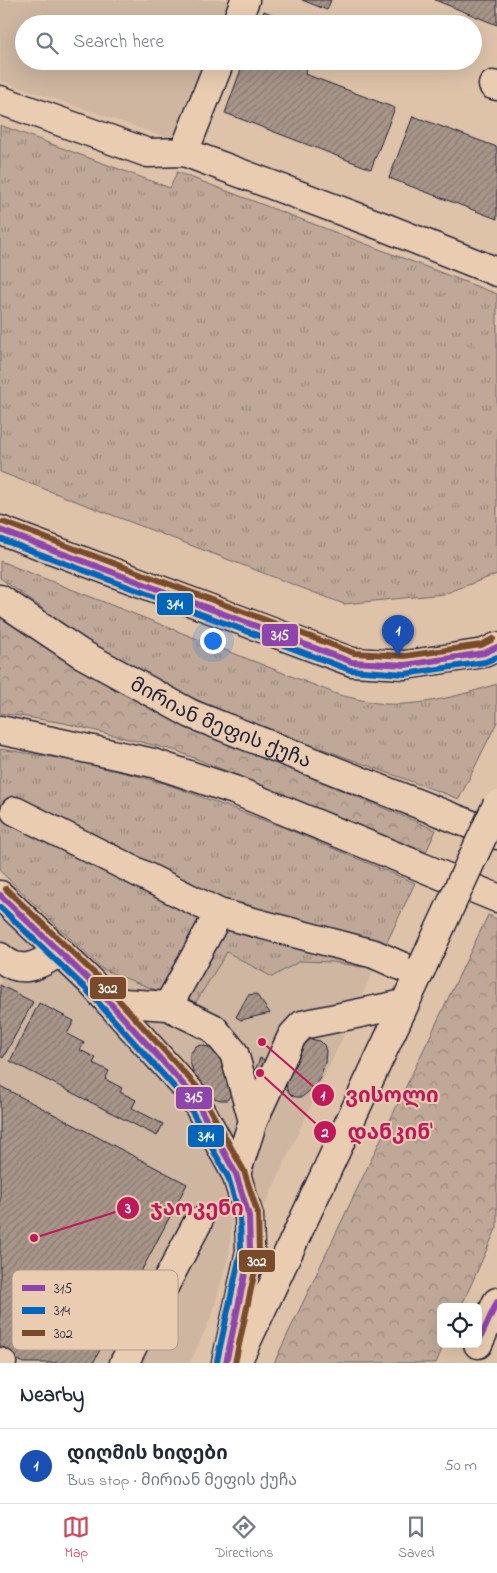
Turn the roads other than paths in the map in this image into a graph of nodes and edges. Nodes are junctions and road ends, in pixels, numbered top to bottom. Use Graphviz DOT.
graph roads {
  1 [pos="245,0"];
  2 [pos="239,15"];
  3 [pos="216,70"];
  4 [pos="0,100"];
  5 [pos="184,152"];
  6 [pos="497,272"];
  7 [pos="0,530"];
  8 [pos="0,599"];
  9 [pos="497,647"];
  10 [pos="0,730"];
  11 [pos="497,805"];
  12 [pos="15,811"];
  13 [pos="497,835"];
  14 [pos="0,895"];
  15 [pos="497,898"];
  16 [pos="219,913"];
  17 [pos="60,952"];
  18 [pos="0,957"];
  19 [pos="421,969"];
  20 [pos="110,1002"];
  21 [pos="404,1004"];
  22 [pos="168,1006"];
  23 [pos="253,1121"];
  24 [pos="236,1174"];
  25 [pos="198,1222"];
  26 [pos="173,1270"];
  27 [pos="497,1302"];
  28 [pos="482,1335"];
  29 [pos="476,1348"];
  30 [pos="131,1350"];
  31 [pos="124,1363"];
  32 [pos="226,1363"];
  33 [pos="236,1363"];
  34 [pos="470,1363"];
  1 -- 2 [label="main road"];
  3 -- 5 [label="main road"];
  4 -- 5 [label="main road"];
  5 -- 6 [label="main road"];
  7 -- 9 [label="main road"];
  8 -- 13 [label="main road, მირიან მეფის ქუჩა"];
  10 -- 15 [label="main road"];
  11 -- 19 [label="main road, bridge"];
  12 -- 16 [label="main road"];
  14 -- 17 [label="main road"];
  16 -- 19 [label="main road"];
  16 -- 22 [label="main road"];
  17 -- 18 [label="main road"];
  17 -- 20 [label="main road"];
  19 -- 21 [label="main road"];
  20 -- 22 [label="main road"];
  20 -- 24 [label="main road"];
  21 -- 23 [label="main road"];
  21 -- 33 [label="main road"];
  22 -- 23 [label="main road"];
  23 -- 24 [label="main road"];
  24 -- 32 [label="main road"];
  25 -- 26 [label="main road"];
  27 -- 28 [label="main road"];
  29 -- 34 [label="main road"];
  30 -- 31 [label="main road"];
}
